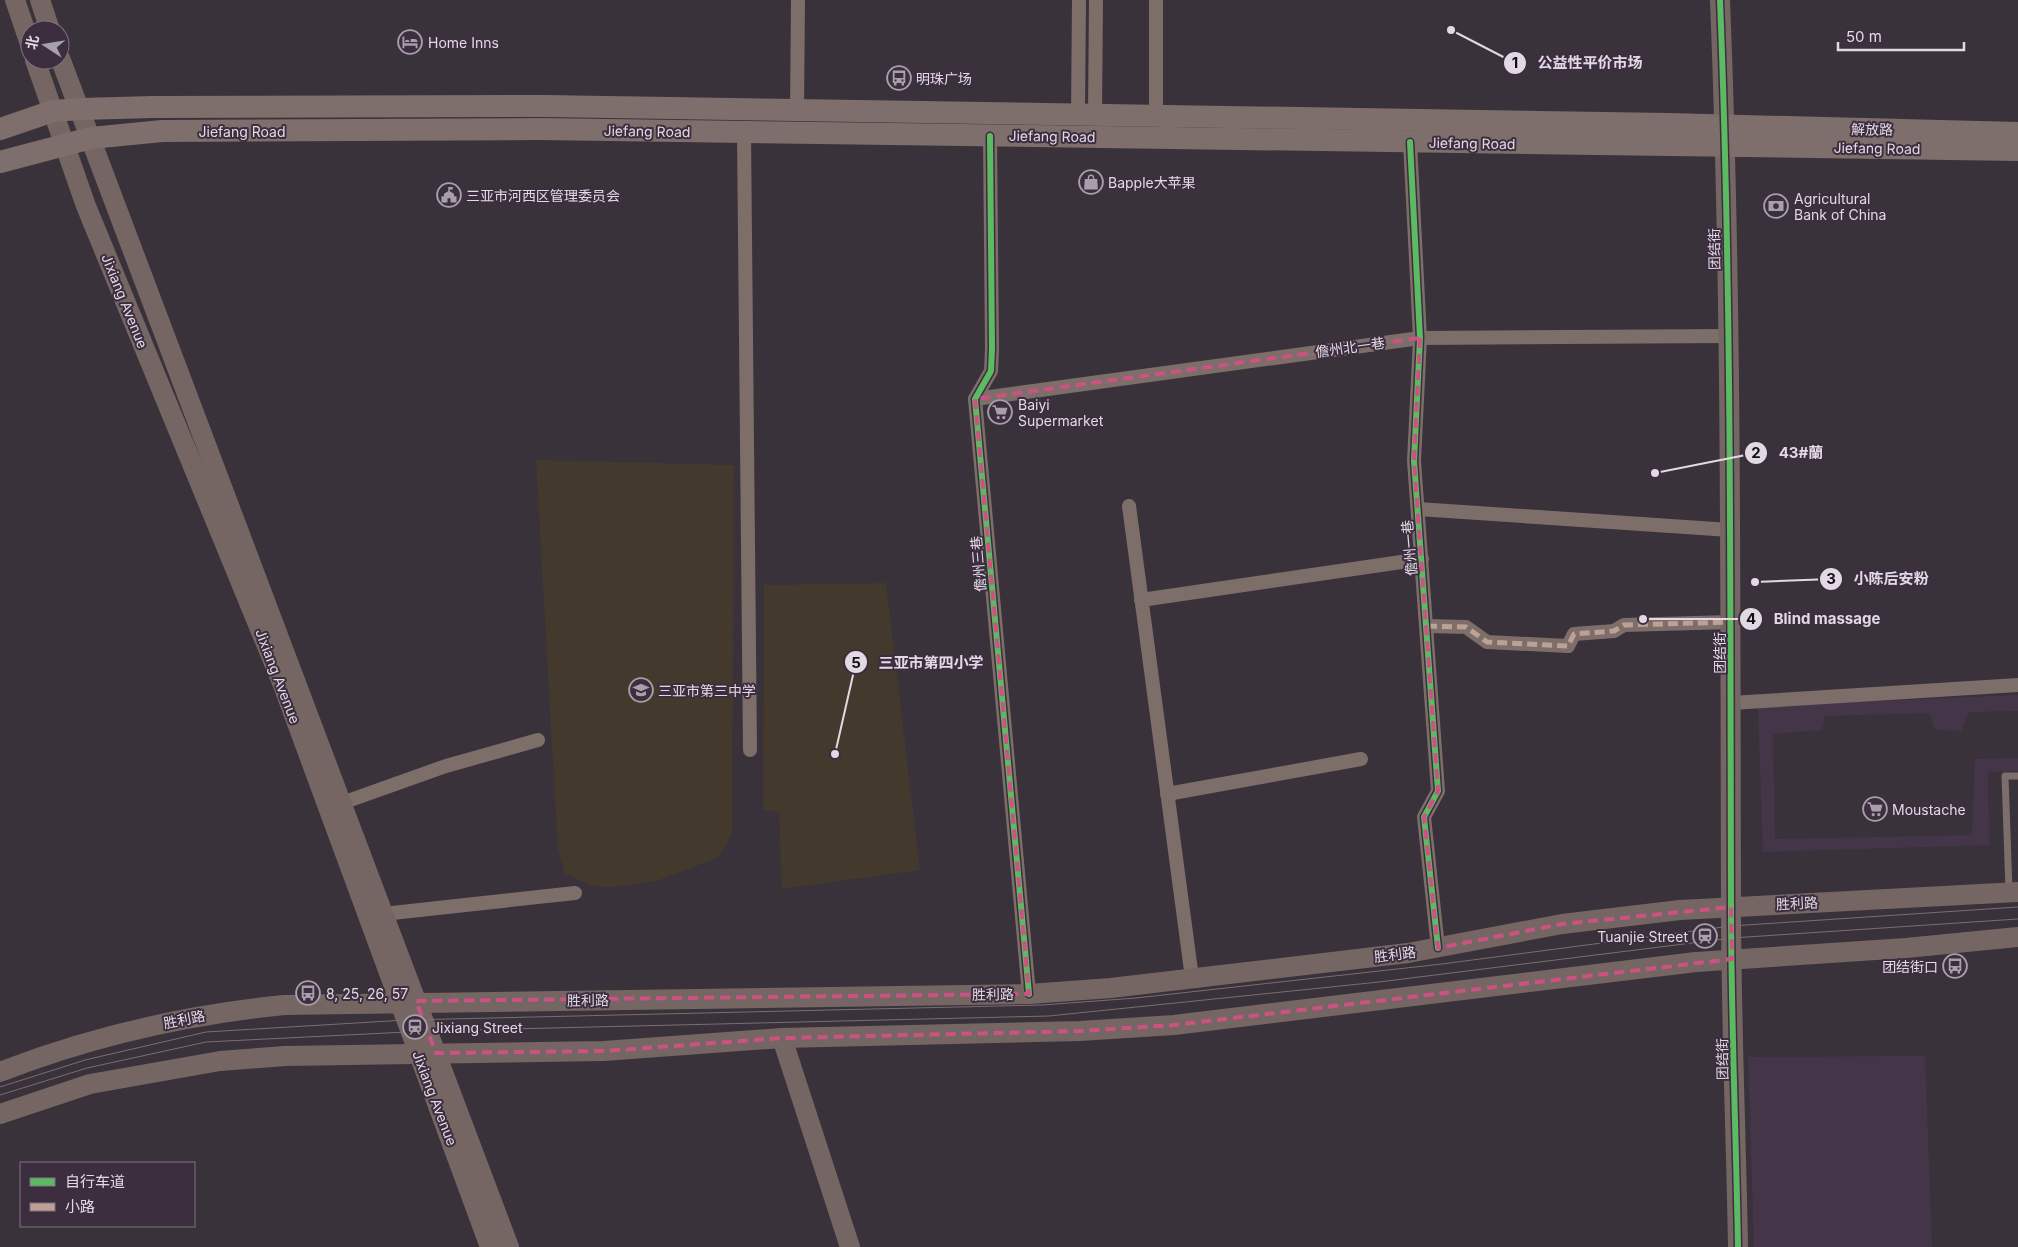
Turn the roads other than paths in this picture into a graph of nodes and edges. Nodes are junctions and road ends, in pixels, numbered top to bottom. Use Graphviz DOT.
graph roads {
  1 [pos="15,0"];
  2 [pos="40,0"];
  3 [pos="798,0"];
  4 [pos="1079,0"];
  5 [pos="1096,0"];
  6 [pos="1156,0"];
  7 [pos="1720,0"];
  8 [pos="22,20"];
  9 [pos="47,20"];
  10 [pos="39,70"];
  11 [pos="65,70"];
  12 [pos="81,110"];
  13 [pos="797,110"];
  14 [pos="53,111"];
  15 [pos="1086,115"];
  16 [pos="1156,116"];
  17 [pos="0,129"];
  18 [pos="744,133"];
  19 [pos="2018,133"];
  20 [pos="990,136"];
  21 [pos="1725,136"];
  22 [pos="91,138"];
  23 [pos="1410,142"];
  24 [pos="65,144"];
  25 [pos="2018,150"];
  26 [pos="0,162"];
  27 [pos="1728,336"];
  28 [pos="1420,338"];
  29 [pos="975,399"];
  30 [pos="1129,506"];
  31 [pos="1418,509"];
  32 [pos="1730,530"];
  33 [pos="1422,559"];
  34 [pos="1141,600"];
  35 [pos="1731,622"];
  36 [pos="1427,626"];
  37 [pos="2018,685"];
  38 [pos="1731,703"];
  39 [pos="538,740"];
  40 [pos="750,750"];
  41 [pos="1361,759"];
  42 [pos="2018,776"];
  43 [pos="1167,794"];
  44 [pos="342,804"];
  45 [pos="2013,892"];
  46 [pos="575,893"];
  47 [pos="1731,906"];
  48 [pos="383,914"];
  49 [pos="2018,937"];
  50 [pos="1438,948"];
  51 [pos="1732,959"];
  52 [pos="1192,978"];
  53 [pos="1029,994"];
  54 [pos="408,1002"];
  55 [pos="782,1038"];
  56 [pos="427,1054"];
  57 [pos="0,1072"];
  58 [pos="0,1114"];
  59 [pos="490,1247"];
  60 [pos="509,1247"];
  61 [pos="850,1247"];
  62 [pos="1738,1247"];
  1 -- 8 [label="main road"];
  2 -- 9 [label="main road"];
  3 -- 13 [label="street"];
  4 -- 15 [label="street"];
  5 -- 15 [label="street"];
  6 -- 16 [label="street"];
  7 -- 21 [label="main road, 团结街"];
  10 -- 14 [label="main road, Jixiang Avenue"];
  11 -- 12 [label="main road, Jixiang Avenue"];
  12 -- 13 [label="main road, Jiefang Road"];
  12 -- 14 [label="main road, Jiefang Road"];
  12 -- 22 [label="main road, Jixiang Avenue"];
  13 -- 15 [label="main road, Jiefang Road"];
  14 -- 17 [label="main road, Jiefang Road"];
  14 -- 24 [label="main road, Jixiang Avenue"];
  15 -- 16 [label="main road, Jiefang Road"];
  16 -- 21 [label="main road, Jiefang Road"];
  18 -- 20 [label="main road, Jiefang Road"];
  18 -- 22 [label="main road, Jiefang Road"];
  18 -- 40 [label="street"];
  19 -- 21 [label="main road, 解放路"];
  20 -- 23 [label="main road, Jiefang Road"];
  20 -- 29 [label="street"];
  21 -- 23 [label="main road, Jiefang Road"];
  21 -- 25 [label="main road, Jiefang Road"];
  21 -- 27 [label="main road, 团结街"];
  22 -- 24 [label="main road, Jiefang Road"];
  22 -- 44 [label="main road, Jixiang Avenue"];
  23 -- 28 [label="street, 儋州一巷"];
  24 -- 26 [label="main road, Jiefang Road"];
  24 -- 54 [label="main road, Jixiang Avenue"];
  27 -- 28 [label="street, 儋州北一巷"];
  27 -- 32 [label="main road, 团结街"];
  28 -- 29 [label="street, 儋州北一巷"];
  28 -- 31 [label="street, 儋州一巷"];
  29 -- 53 [label="street, 儋州三巷"];
  30 -- 34 [label="street"];
  31 -- 32 [label="street"];
  31 -- 33 [label="street, 儋州一巷"];
  32 -- 35 [label="main road, 团结街"];
  33 -- 34 [label="street"];
  33 -- 36 [label="street, 儋州一巷"];
  34 -- 43 [label="street"];
  35 -- 36 [label="street"];
  35 -- 38 [label="main road, 团结街"];
  36 -- 50 [label="street, 儋州一巷"];
  37 -- 38 [label="street"];
  38 -- 47 [label="main road, 团结街"];
  39 -- 44 [label="street"];
  41 -- 43 [label="street"];
  42 -- 45 [label="lane"];
  43 -- 52 [label="street"];
  44 -- 48 [label="main road, Jixiang Avenue"];
  45 -- 47 [label="main road, 胜利路"];
  46 -- 48 [label="street"];
  47 -- 50 [label="main road, 胜利路"];
  47 -- 51 [label="main road, 团结街"];
  48 -- 54 [label="main road, Jixiang Avenue"];
  49 -- 51 [label="main road"];
  50 -- 52 [label="main road, 胜利路"];
  51 -- 55 [label="main road"];
  51 -- 62 [label="main road, 团结街"];
  52 -- 53 [label="main road, 胜利路"];
  53 -- 54 [label="main road, 胜利路"];
  54 -- 56 [label="main road, Jixiang Avenue"];
  54 -- 57 [label="main road, 胜利路"];
  55 -- 56 [label="main road"];
  55 -- 61 [label="main road"];
  56 -- 58 [label="main road"];
  56 -- 59 [label="main road, Jixiang Avenue"];
  56 -- 60 [label="main road, Jixiang Avenue"];
}
